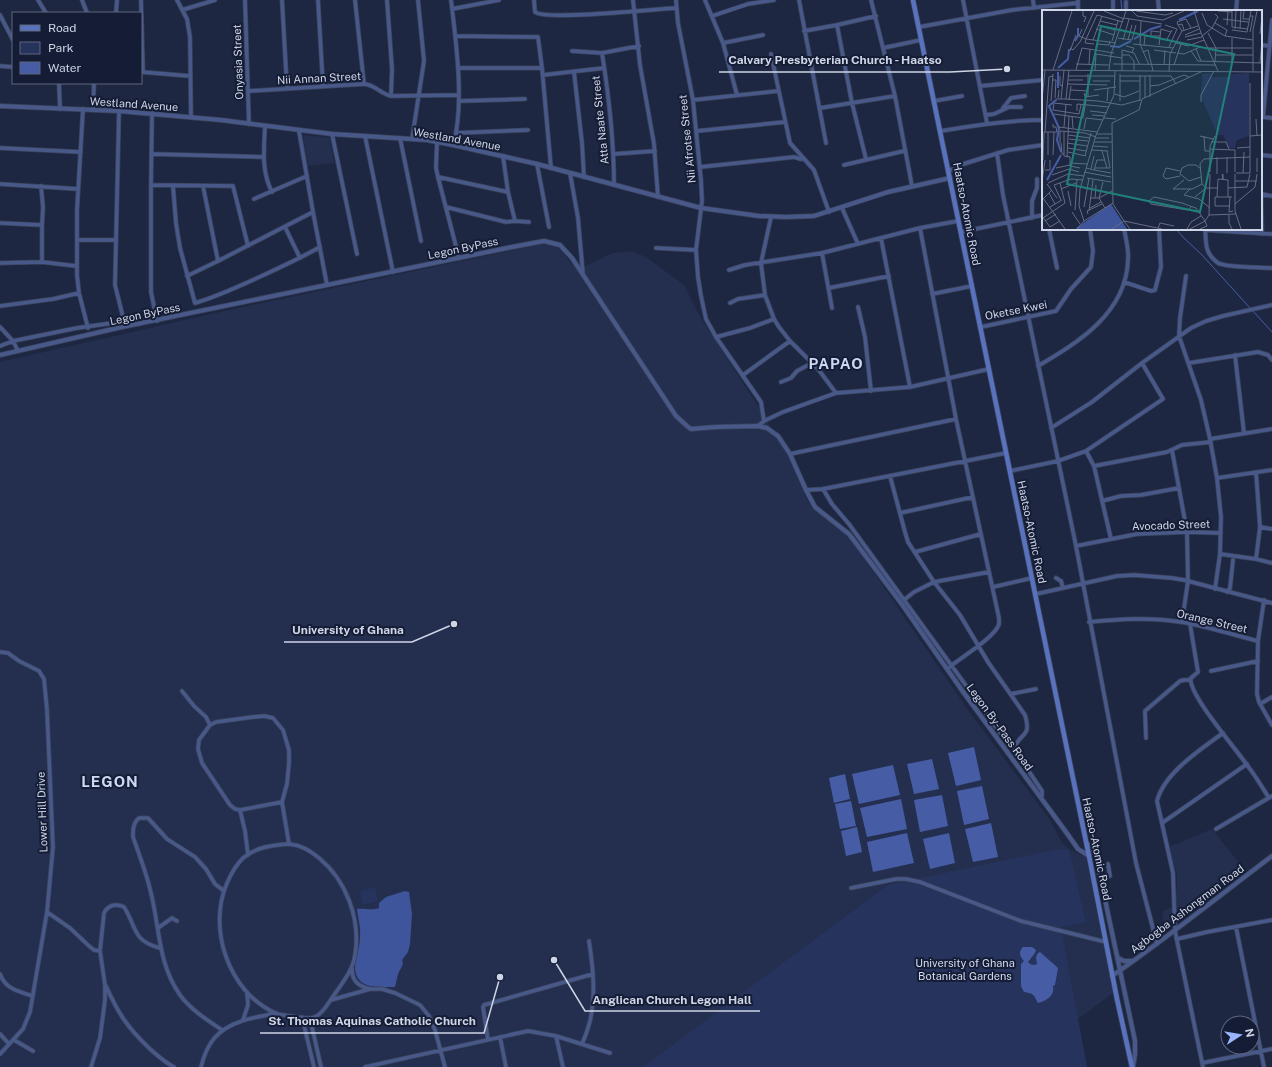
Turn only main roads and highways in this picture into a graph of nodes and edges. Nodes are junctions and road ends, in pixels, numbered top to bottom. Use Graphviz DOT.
graph roads {
  1 [pos="913,0"];
  2 [pos="1132,1067"];
  1 -- 2 [label="main road, Haatso-Atomic Road"];
}
